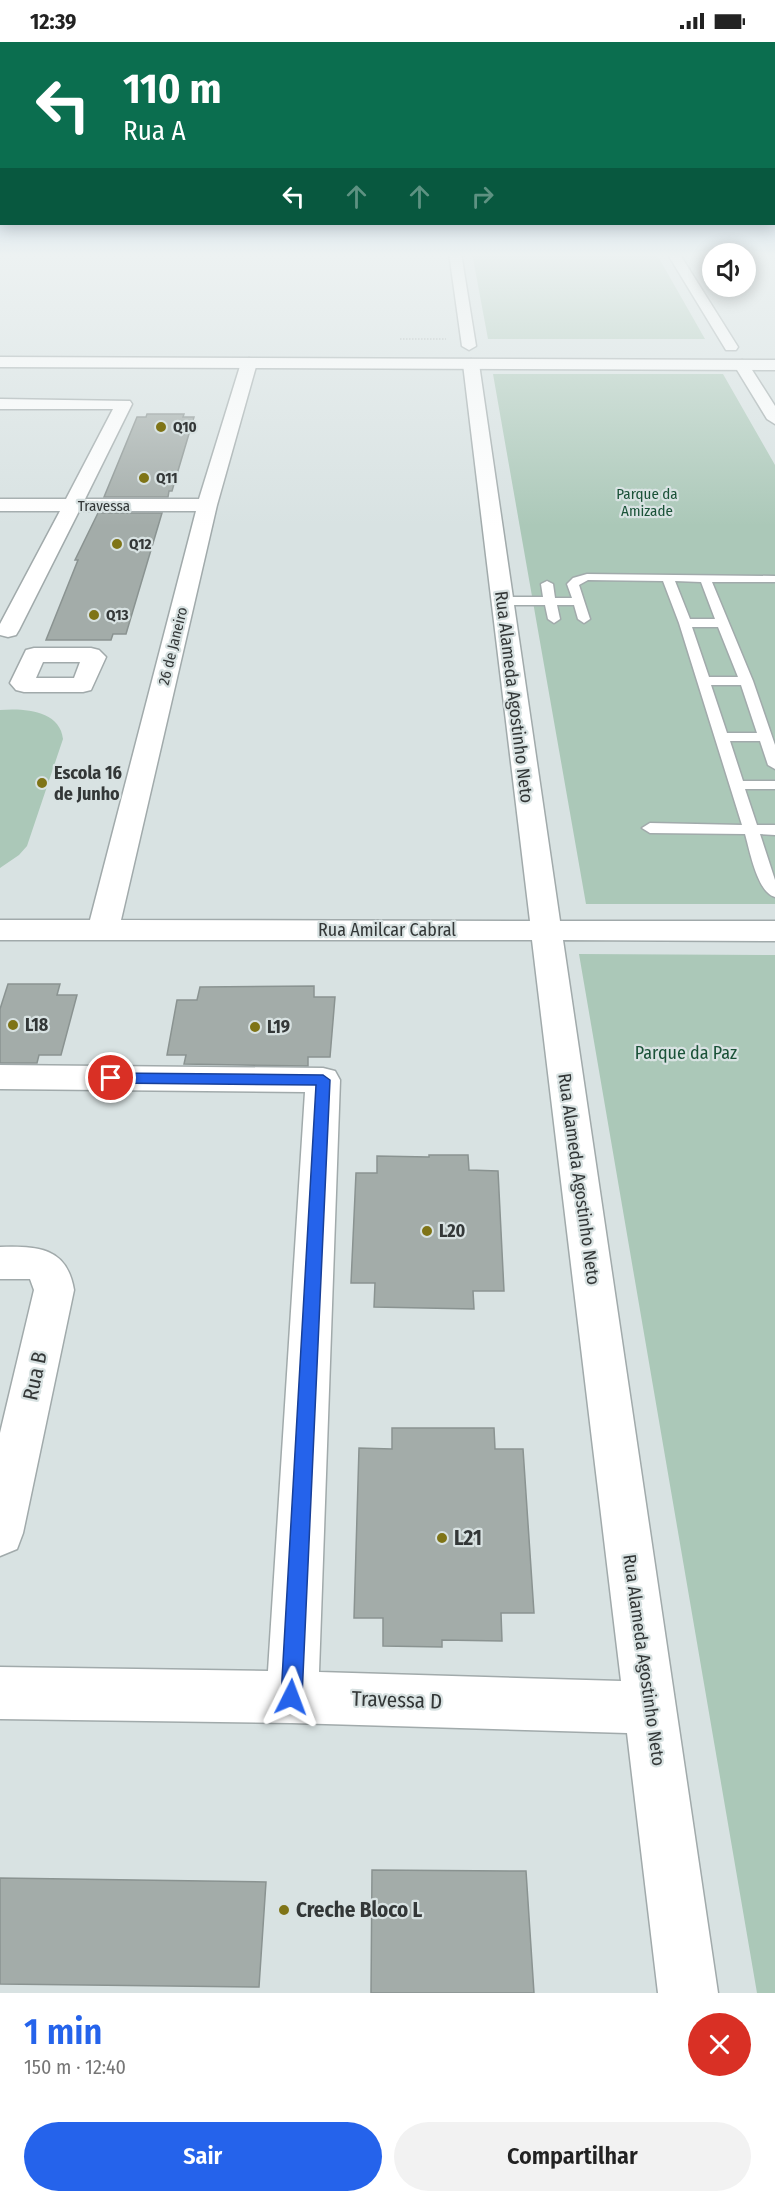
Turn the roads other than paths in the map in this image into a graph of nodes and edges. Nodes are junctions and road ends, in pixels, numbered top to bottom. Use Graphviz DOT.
graph roads {
  1 [pos="468,344"];
  2 [pos="728,344"];
  3 [pos="730,347"];
  4 [pos="469,350"];
  5 [pos="0,362"];
  6 [pos="249,363"];
  7 [pos="742,365"];
  8 [pos="775,365"];
  9 [pos="0,404"];
  10 [pos="775,419"];
  11 [pos="0,505"];
  12 [pos="207,505"];
  13 [pos="72,506"];
  14 [pos="668,578"];
  15 [pos="705,578"];
  16 [pos="775,579"];
  17 [pos="547,584"];
  18 [pos="550,601"];
  19 [pos="502,602"];
  20 [pos="578,602"];
  21 [pos="554,619"];
  22 [pos="584,619"];
  23 [pos="686,623"];
  24 [pos="723,623"];
  25 [pos="4,630"];
  26 [pos="34,655"];
  27 [pos="704,681"];
  28 [pos="746,681"];
  29 [pos="722,737"];
  30 [pos="764,737"];
  31 [pos="775,765"];
  32 [pos="737,785"];
  33 [pos="775,785"];
  34 [pos="650,828"];
  35 [pos="751,831"];
  36 [pos="775,831"];
  37 [pos="775,892"];
  38 [pos="0,930"];
  39 [pos="103,930"];
  40 [pos="545,931"];
  41 [pos="775,931"];
  42 [pos="0,1077"];
  43 [pos="0,1263"];
  44 [pos="0,1533"];
  45 [pos="0,1693"];
  46 [pos="291,1697"];
  47 [pos="650,1708"];
  48 [pos="688,1993"];
  1 -- 4 [label="street, Rua Alameda Agostinho Neto"];
  2 -- 3 [label="street"];
  4 -- 6 [label="street"];
  4 -- 7 [label="street"];
  4 -- 19 [label="street, Rua Alameda Agostinho Neto"];
  5 -- 6 [label="street"];
  6 -- 12 [label="street, 26 de Janeiro"];
  7 -- 8 [label="street"];
  7 -- 10 [label="street"];
  9 -- 13 [label="street"];
  11 -- 13 [label="street, Travessa"];
  12 -- 13 [label="street, Travessa"];
  12 -- 39 [label="street, 26 de Janeiro"];
  13 -- 25 [label="street"];
  14 -- 15 [label="lane"];
  14 -- 20 [label="lane"];
  14 -- 23 [label="lane"];
  15 -- 16 [label="lane"];
  15 -- 24 [label="lane"];
  17 -- 18 [label="lane"];
  18 -- 19 [label="lane"];
  18 -- 20 [label="lane"];
  18 -- 21 [label="lane"];
  19 -- 40 [label="street, Rua Alameda Agostinho Neto"];
  20 -- 22 [label="lane"];
  23 -- 24 [label="lane"];
  23 -- 27 [label="lane"];
  24 -- 28 [label="lane"];
  25 -- 26 [label="street"];
  27 -- 28 [label="lane"];
  27 -- 29 [label="lane"];
  28 -- 30 [label="lane"];
  29 -- 30 [label="lane"];
  29 -- 32 [label="lane"];
  30 -- 31 [label="lane"];
  32 -- 33 [label="lane"];
  32 -- 35 [label="lane"];
  34 -- 35 [label="lane"];
  35 -- 36 [label="lane"];
  35 -- 37 [label="lane"];
  38 -- 39 [label="street, Rua Amilcar Cabral"];
  39 -- 40 [label="street, Rua Amilcar Cabral"];
  40 -- 41 [label="street, Rua Amilcar Cabral"];
  40 -- 47 [label="street, Rua Alameda Agostinho Neto"];
  42 -- 46 [label="street"];
  43 -- 44 [label="street, Rua B"];
  45 -- 46 [label="street, Travessa D"];
  46 -- 47 [label="street, Travessa D"];
  47 -- 48 [label="street, Rua Alameda Agostinho Neto"];
}
